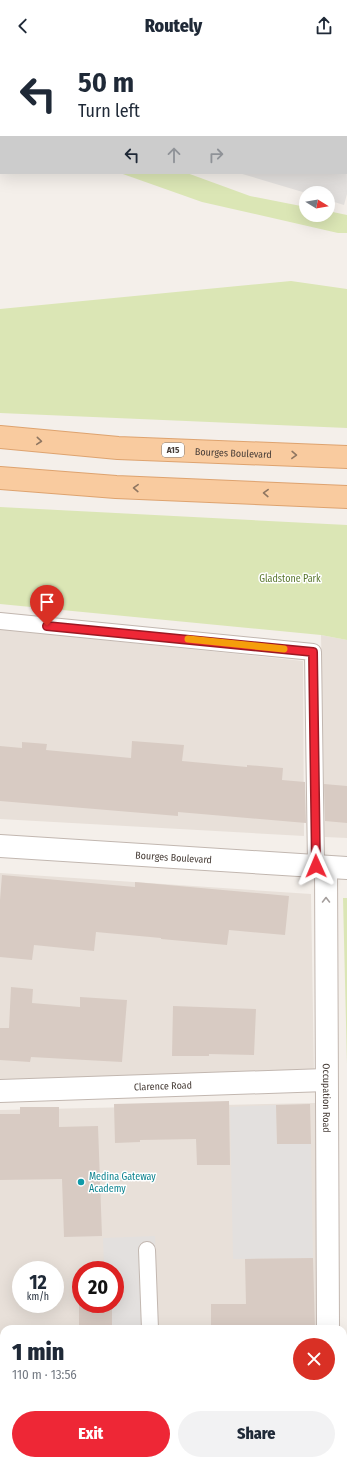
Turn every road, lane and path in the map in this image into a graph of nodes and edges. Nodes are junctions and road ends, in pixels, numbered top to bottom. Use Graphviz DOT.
graph roads {
  1 [pos="0,437"];
  2 [pos="347,457"];
  3 [pos="0,478"];
  4 [pos="347,497"];
  5 [pos="0,621"];
  6 [pos="0,846"];
  7 [pos="330,867"];
  8 [pos="326,1080"];
  9 [pos="0,1091"];
  10 [pos="147,1250"];
  11 [pos="150,1325"];
  12 [pos="328,1325"];
  1 -- 2 [label="main road, Bourges Boulevard / A15, one-way"];
  4 -- 3 [label="main road, one-way"];
  5 -- 7 [label="lane"];
  6 -- 7 [label="street, Bourges Boulevard"];
  8 -- 7 [label="street, Occupation Road, one-way"];
  8 -- 9 [label="street, Clarence Road"];
  8 -- 12 [label="street, Occupation Road"];
  10 -- 11 [label="lane"];
}
